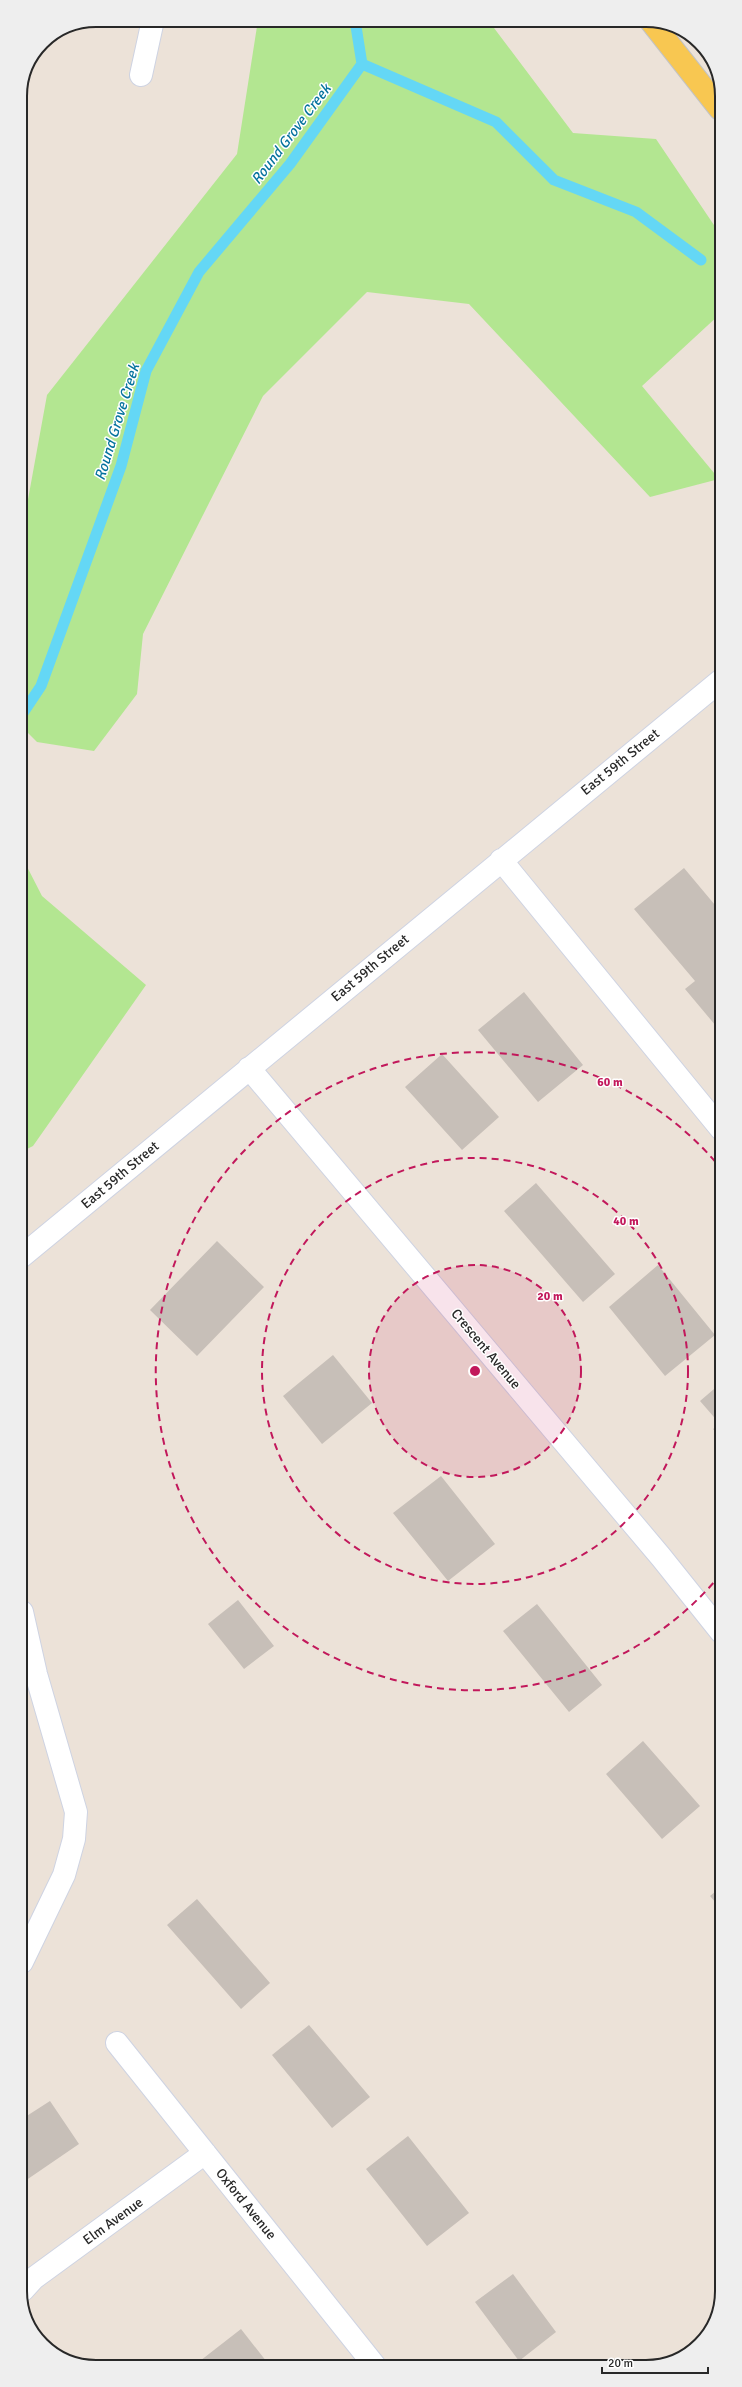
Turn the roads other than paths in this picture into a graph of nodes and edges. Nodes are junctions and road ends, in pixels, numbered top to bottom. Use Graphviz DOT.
graph roads {
  1 [pos="151,27"];
  2 [pos="656,28"];
  3 [pos="141,75"];
  4 [pos="715,103"];
  5 [pos="715,685"];
  6 [pos="501,860"];
  7 [pos="249,1068"];
  8 [pos="715,1122"];
  9 [pos="27,1251"];
  10 [pos="715,1624"];
  11 [pos="27,1634"];
  12 [pos="27,1952"];
  13 [pos="117,2043"];
  14 [pos="205,2153"];
  15 [pos="27,2285"];
  16 [pos="370,2360"];
  1 -- 3 [label="street"];
  2 -- 4 [label="main road"];
  5 -- 6 [label="street, East 59th Street"];
  6 -- 7 [label="street, East 59th Street"];
  6 -- 8 [label="street"];
  7 -- 9 [label="street, East 59th Street"];
  7 -- 10 [label="street, Crescent Avenue"];
  11 -- 12 [label="street"];
  13 -- 14 [label="street, Oxford Avenue"];
  14 -- 15 [label="street, Elm Avenue"];
  14 -- 16 [label="street, Oxford Avenue"];
}
